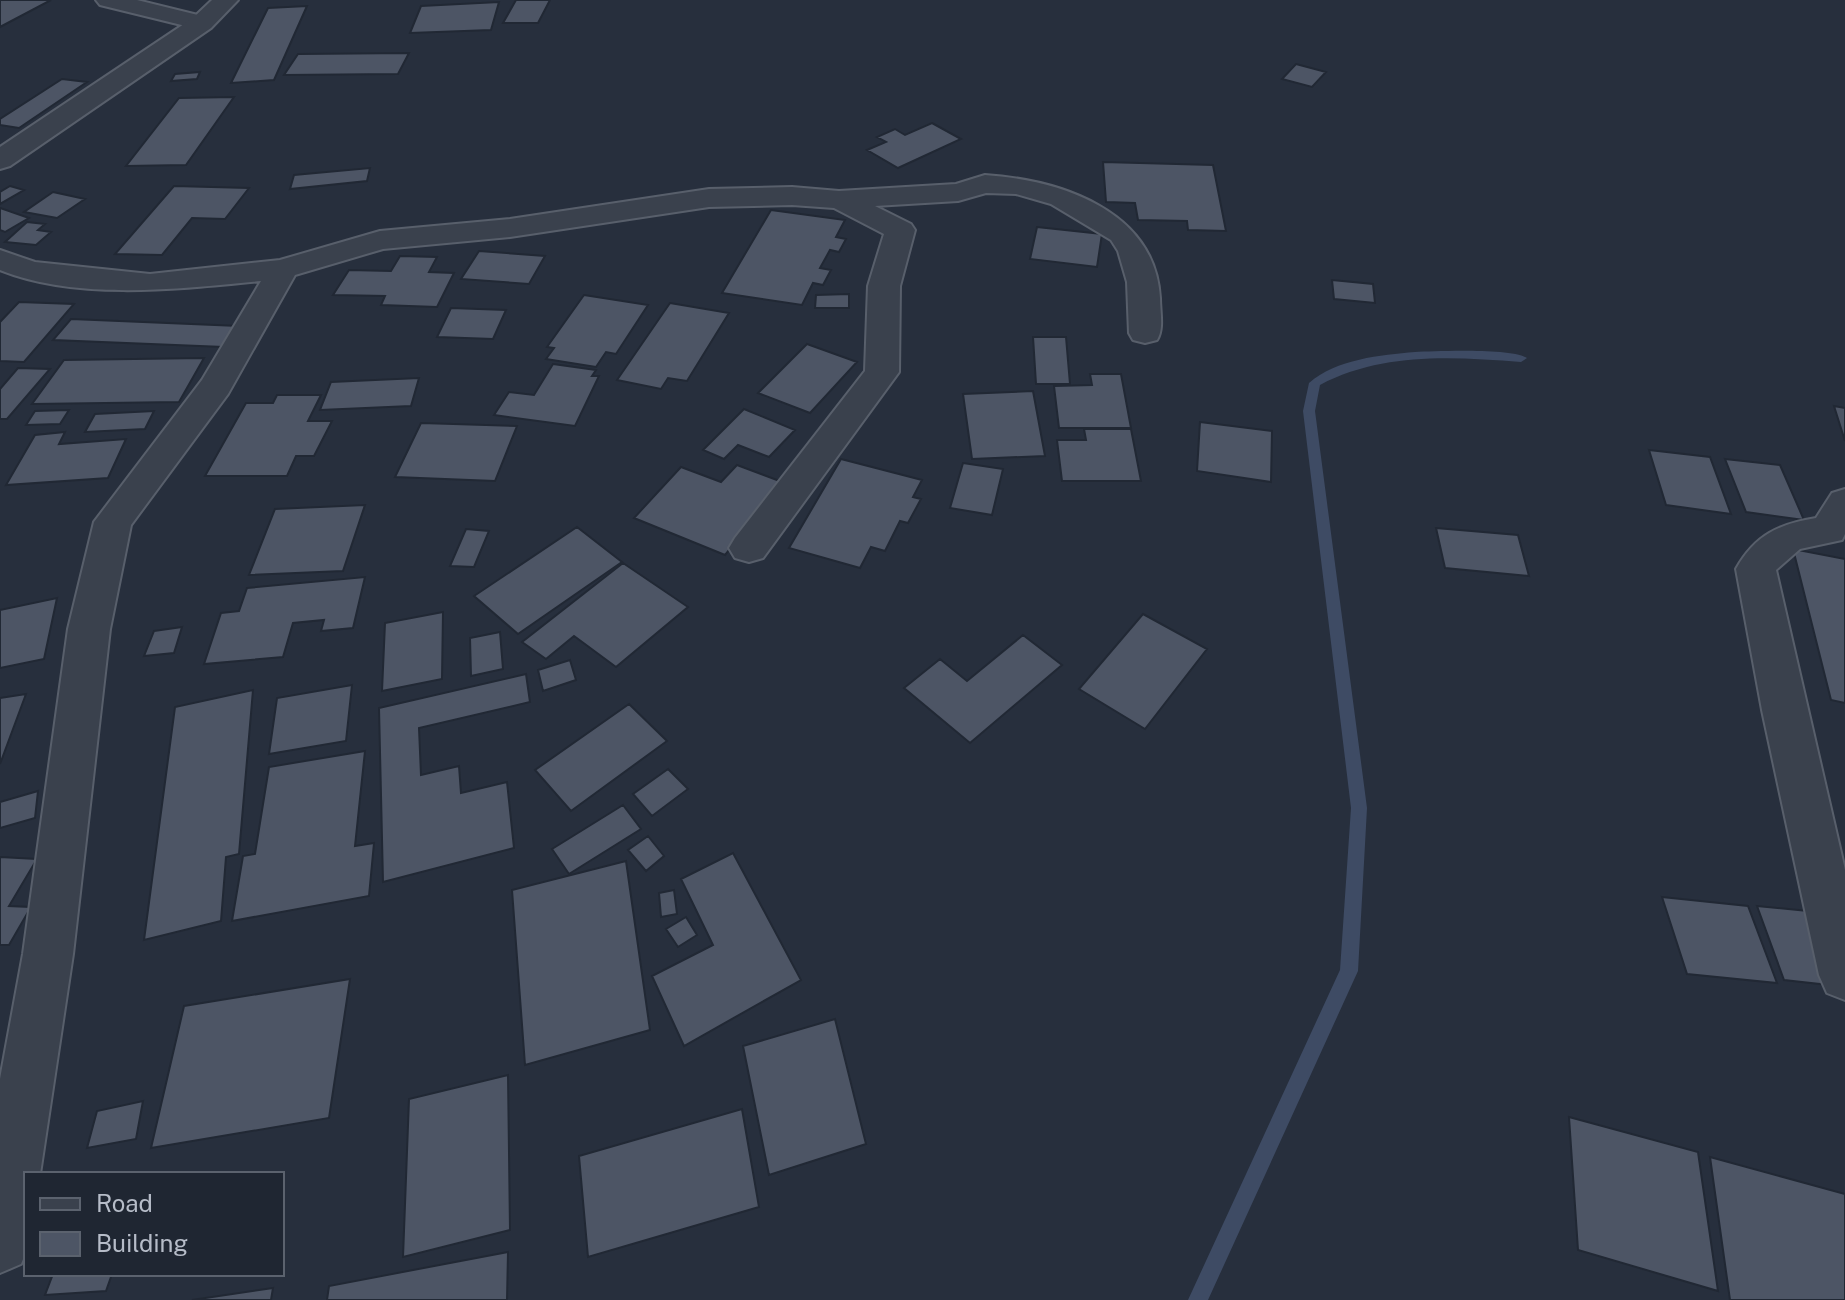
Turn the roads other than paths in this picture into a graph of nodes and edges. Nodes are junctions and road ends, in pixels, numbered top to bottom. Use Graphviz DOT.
graph roads {
  1 [pos="108,0"];
  2 [pos="226,0"];
  3 [pos="202,23"];
  4 [pos="0,160"];
  5 [pos="958,192"];
  6 [pos="839,200"];
  7 [pos="900,230"];
  8 [pos="0,259"];
  9 [pos="283,269"];
  10 [pos="1145,333"];
  11 [pos="1845,503"];
  12 [pos="749,548"];
  13 [pos="1845,975"];
  14 [pos="0,1243"];
  1 -- 3 [label="street"];
  2 -- 3 [label="street"];
  3 -- 4 [label="street"];
  5 -- 6 [label="street"];
  5 -- 7 [label="street"];
  5 -- 10 [label="street"];
  6 -- 7 [label="street"];
  6 -- 9 [label="street"];
  7 -- 12 [label="street"];
  8 -- 9 [label="street"];
  9 -- 14 [label="street"];
  11 -- 13 [label="street"];
}
